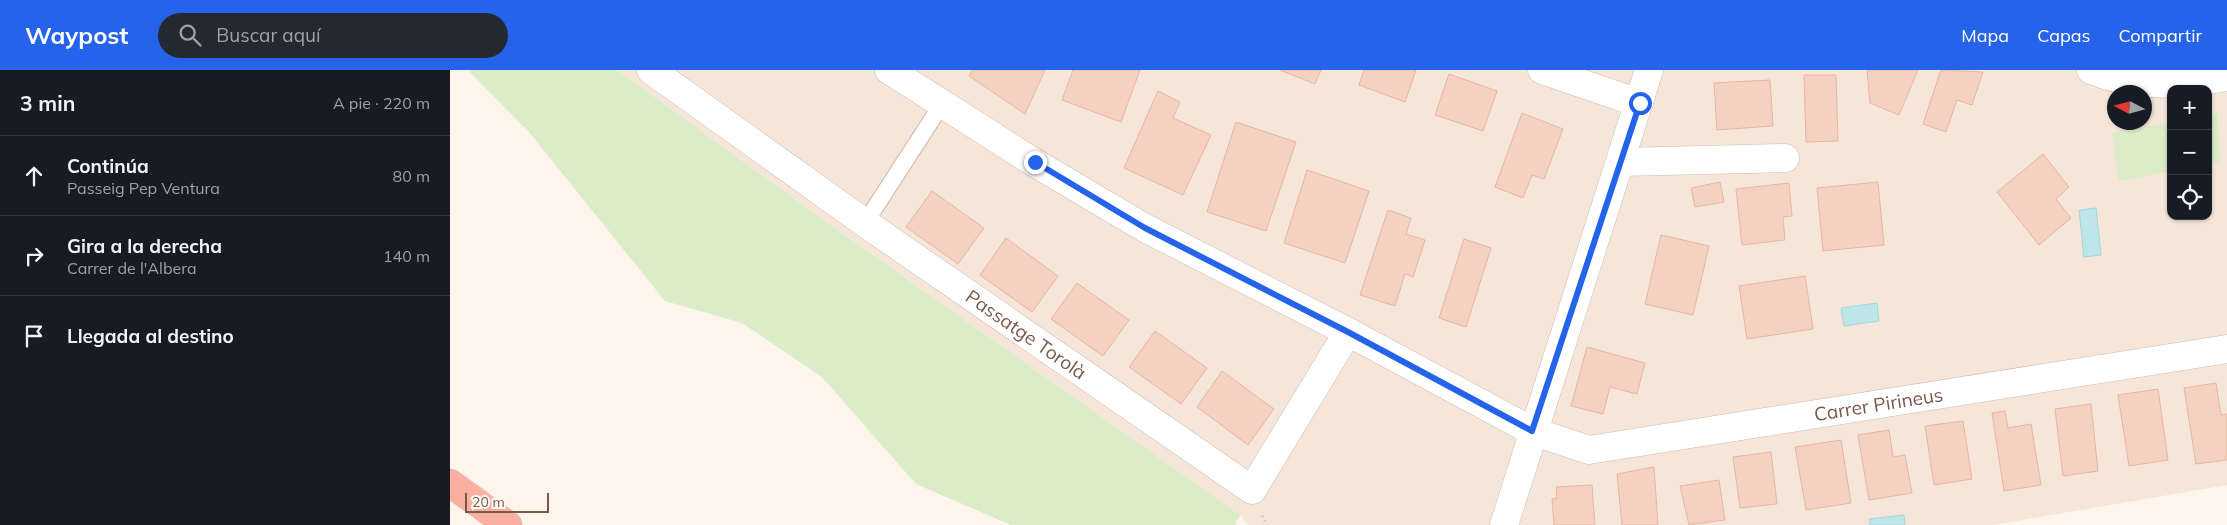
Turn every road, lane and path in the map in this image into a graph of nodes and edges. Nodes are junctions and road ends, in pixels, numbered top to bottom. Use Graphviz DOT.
graph roads {
  1 [pos="651,70"];
  2 [pos="889,70"];
  3 [pos="1542,70"];
  4 [pos="1649,70"];
  5 [pos="2091,70"];
  6 [pos="2227,77"];
  7 [pos="1640,103"];
  8 [pos="942,104"];
  9 [pos="1785,158"];
  10 [pos="1621,162"];
  11 [pos="864,223"];
  12 [pos="1348,332"];
  13 [pos="2227,349"];
  14 [pos="1532,431"];
  15 [pos="450,483"];
  16 [pos="508,525"];
  17 [pos="1504,525"];
  1 -- 11 [label="street, Passatge Torolà"];
  2 -- 8 [label="street, Carrer Pirineus"];
  3 -- 7 [label="street"];
  4 -- 7 [label="street"];
  5 -- 6 [label="street"];
  7 -- 10 [label="street"];
  8 -- 11 [label="lane"];
  8 -- 12 [label="street, Carrer Pirineus"];
  9 -- 10 [label="street"];
  10 -- 14 [label="street"];
  11 -- 12 [label="street, Passatge Torolà"];
  12 -- 14 [label="street, Carrer Pirineus"];
  13 -- 14 [label="street, Carrer Pirineus"];
  14 -- 17 [label="street"];
  15 -- 16 [label="highway"];
}
